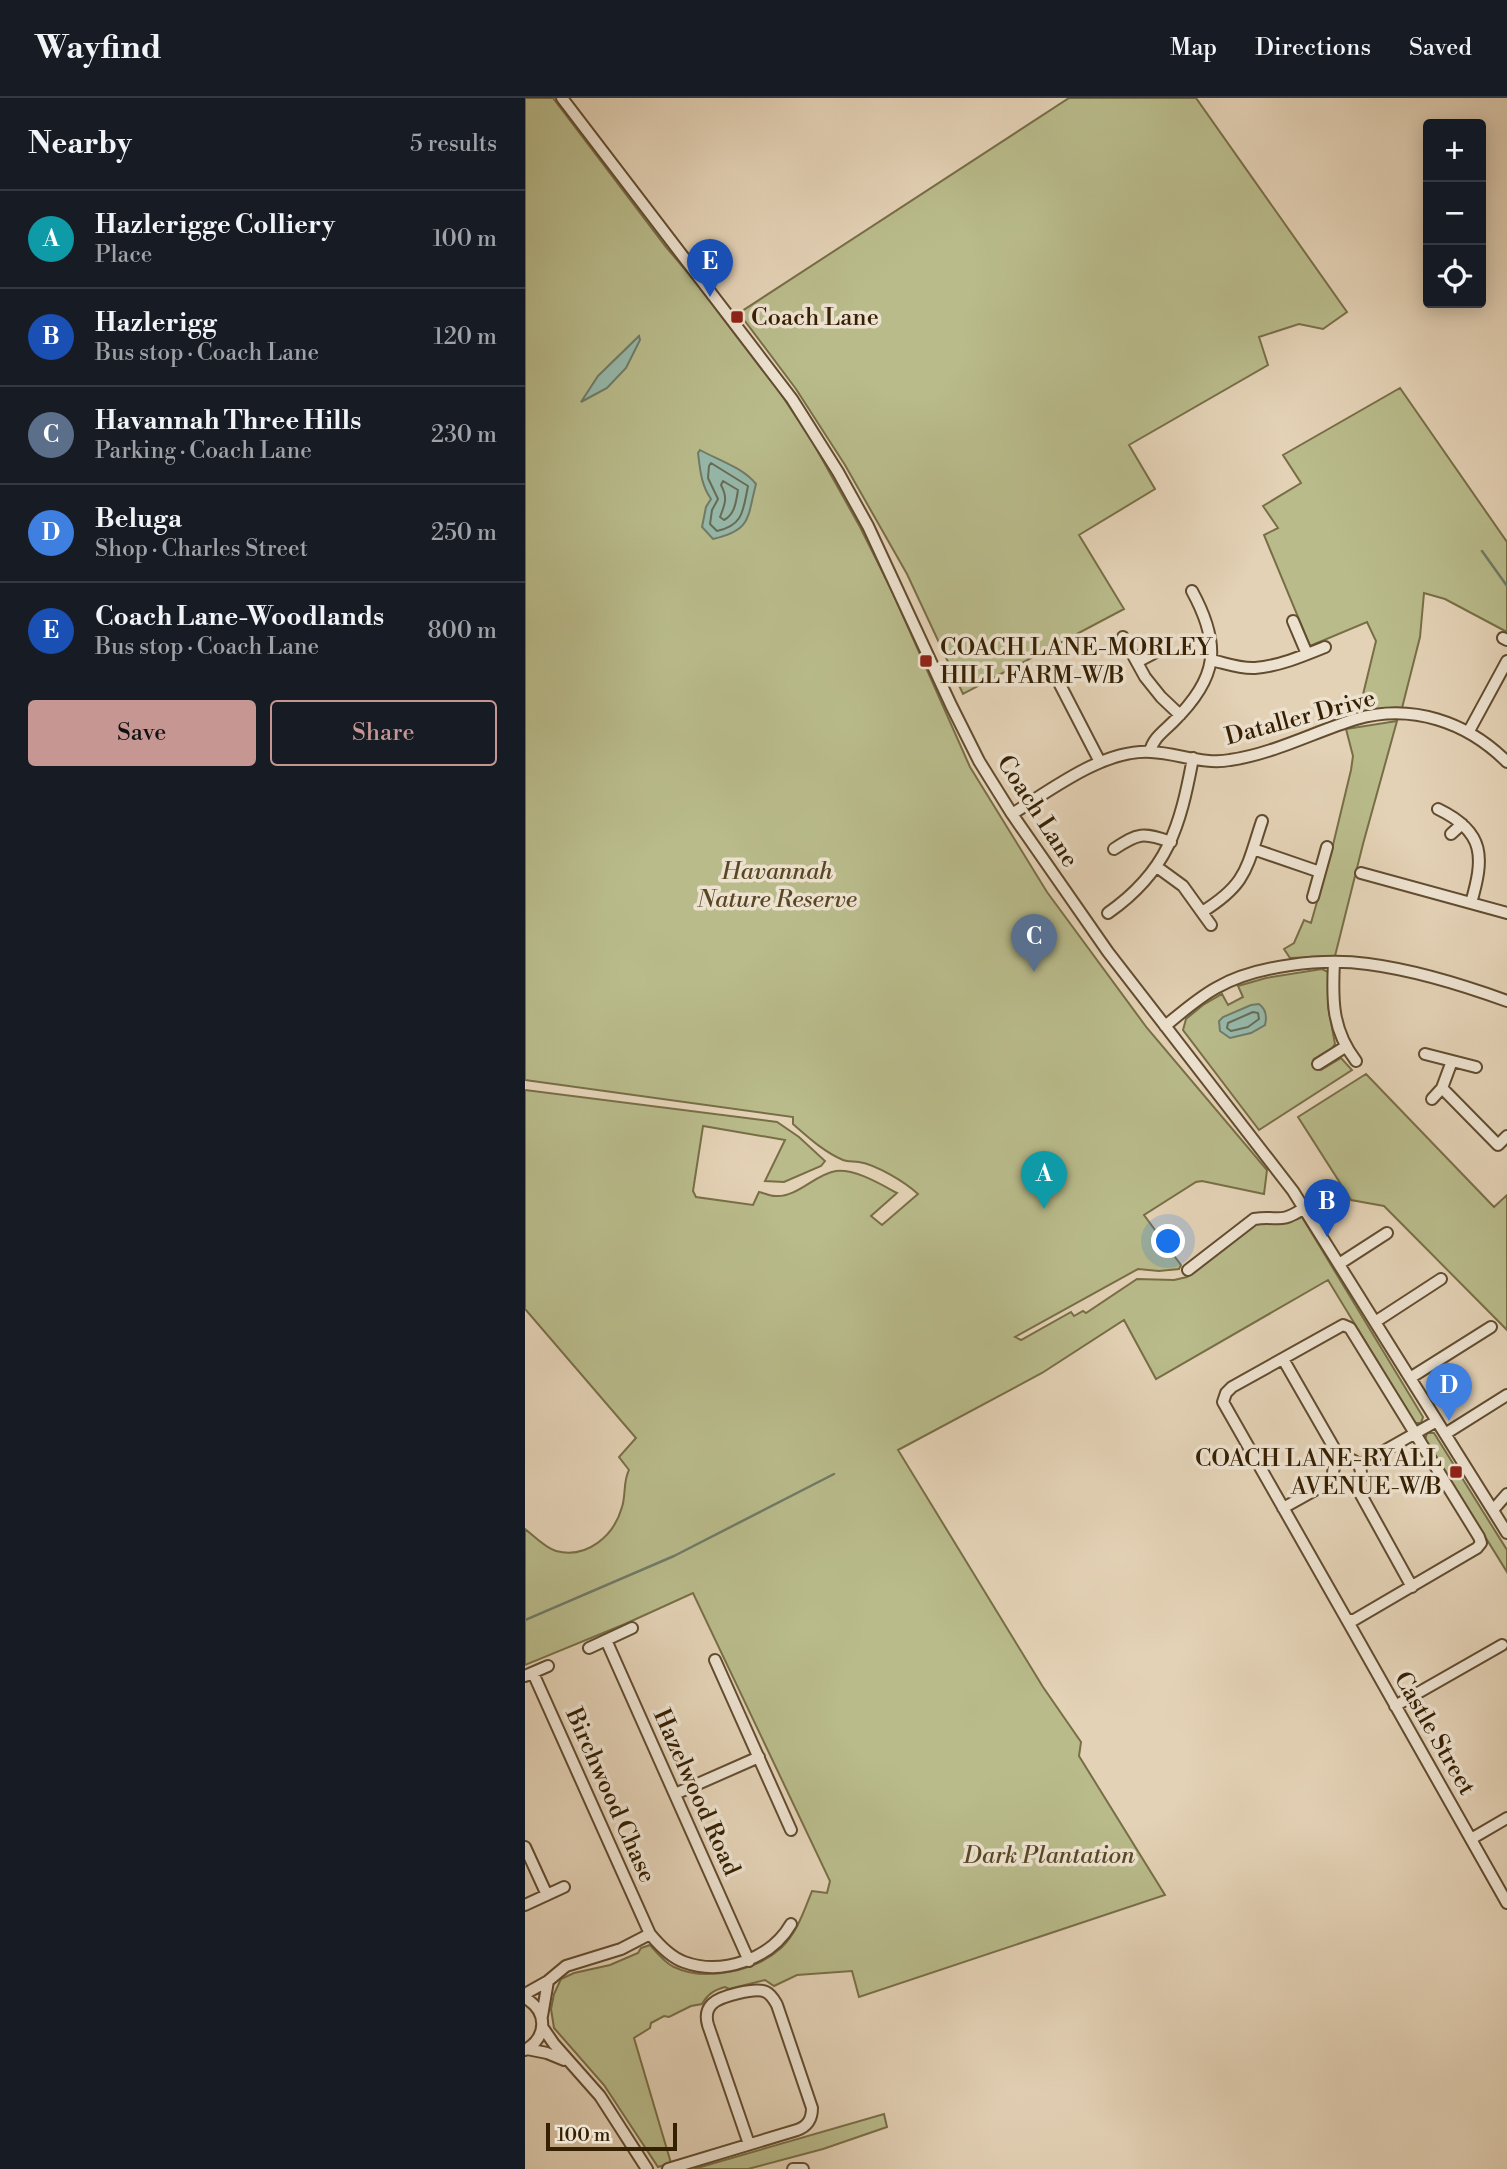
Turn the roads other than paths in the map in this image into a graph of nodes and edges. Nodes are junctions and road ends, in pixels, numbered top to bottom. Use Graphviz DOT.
graph roads {
  1 [pos="562,98"];
  2 [pos="1192,591"];
  3 [pos="1293,621"];
  4 [pos="1123,637"];
  5 [pos="1325,648"];
  6 [pos="1154,653"];
  7 [pos="1307,654"];
  8 [pos="1211,660"];
  9 [pos="1137,662"];
  10 [pos="1507,662"];
  11 [pos="1054,673"];
  12 [pos="1180,715"];
  13 [pos="1469,731"];
  14 [pos="1150,752"];
  15 [pos="1193,758"];
  16 [pos="1100,762"];
  17 [pos="1507,762"];
  18 [pos="1438,809"];
  19 [pos="1012,814"];
  20 [pos="1262,821"];
  21 [pos="1462,824"];
  22 [pos="1451,834"];
  23 [pos="1171,842"];
  24 [pos="1327,847"];
  25 [pos="1114,849"];
  26 [pos="1253,849"];
  27 [pos="1157,867"];
  28 [pos="1320,872"];
  29 [pos="1361,873"];
  30 [pos="1313,897"];
  31 [pos="1471,903"];
  32 [pos="1202,912"];
  33 [pos="1108,913"];
  34 [pos="1507,913"];
  35 [pos="1211,925"];
  36 [pos="1334,962"];
  37 [pos="1507,1001"];
  38 [pos="1165,1026"];
  39 [pos="1345,1047"];
  40 [pos="1425,1054"];
  41 [pos="1356,1061"];
  42 [pos="1452,1061"];
  43 [pos="1318,1064"];
  44 [pos="1476,1068"];
  45 [pos="1442,1088"];
  46 [pos="1432,1099"];
  47 [pos="1507,1136"];
  48 [pos="1304,1208"];
  49 [pos="1387,1233"];
  50 [pos="1339,1264"];
  51 [pos="1188,1270"];
  52 [pos="1441,1279"];
  53 [pos="1375,1322"];
  54 [pos="1491,1327"];
  55 [pos="1283,1359"];
  56 [pos="1410,1378"];
  57 [pos="1507,1395"];
  58 [pos="1437,1421"];
  59 [pos="1416,1434"];
  60 [pos="1445,1434"];
  61 [pos="1341,1460"];
  62 [pos="1359,1465"];
  63 [pos="1335,1479"];
  64 [pos="1355,1484"];
  65 [pos="1507,1494"];
  66 [pos="1283,1508"];
  67 [pos="1493,1510"];
  68 [pos="1507,1533"];
  69 [pos="1412,1587"];
  70 [pos="1350,1620"];
  71 [pos="632,1628"];
  72 [pos="606,1640"];
  73 [pos="1502,1645"];
  74 [pos="589,1648"];
  75 [pos="715,1660"];
  76 [pos="548,1666"];
  77 [pos="529,1674"];
  78 [pos="1395,1706"];
  79 [pos="758,1757"];
  80 [pos="675,1794"];
  81 [pos="1507,1818"];
  82 [pos="791,1830"];
  83 [pos="1471,1839"];
  84 [pos="525,1847"];
  85 [pos="564,1887"];
  86 [pos="547,1895"];
  87 [pos="1507,1903"];
  88 [pos="525,1905"];
  89 [pos="792,1924"];
  90 [pos="650,1934"];
  91 [pos="749,1961"];
  92 [pos="548,1981"];
  93 [pos="525,1996"];
  94 [pos="542,2023"];
  95 [pos="526,2049"];
  96 [pos="569,2063"];
  97 [pos="748,2144"];
  98 [pos="647,2169"];
  99 [pos="668,2169"];
  100 [pos="793,2169"];
  101 [pos="803,2169"];
  1 -- 19 [label="street, Coach Lane"];
  2 -- 8 [label="street"];
  3 -- 7 [label="street"];
  4 -- 9 [label="street"];
  5 -- 7 [label="street"];
  6 -- 9 [label="street"];
  7 -- 8 [label="street"];
  8 -- 12 [label="street"];
  9 -- 12 [label="street"];
  10 -- 13 [label="street"];
  11 -- 16 [label="street"];
  12 -- 14 [label="street"];
  13 -- 15 [label="street, Dataller Drive"];
  13 -- 17 [label="street, Dataller Drive"];
  14 -- 15 [label="street, Dataller Drive"];
  14 -- 16 [label="street, Dataller Drive"];
  15 -- 23 [label="street"];
  16 -- 19 [label="street, Dataller Drive"];
  18 -- 21 [label="street"];
  19 -- 38 [label="street, Coach Lane"];
  20 -- 26 [label="street"];
  21 -- 22 [label="street"];
  21 -- 31 [label="street"];
  23 -- 25 [label="street"];
  23 -- 27 [label="street"];
  24 -- 28 [label="street"];
  26 -- 28 [label="street"];
  26 -- 32 [label="street"];
  27 -- 32 [label="street"];
  27 -- 33 [label="street"];
  28 -- 30 [label="street"];
  29 -- 31 [label="street"];
  31 -- 34 [label="street"];
  32 -- 35 [label="street"];
  36 -- 37 [label="street"];
  36 -- 38 [label="street"];
  36 -- 39 [label="street"];
  38 -- 48 [label="street, Coach Lane"];
  39 -- 41 [label="street"];
  39 -- 43 [label="street"];
  40 -- 42 [label="street"];
  42 -- 44 [label="street"];
  42 -- 45 [label="street"];
  45 -- 46 [label="street"];
  45 -- 47 [label="street"];
  48 -- 50 [label="street, Coach Lane"];
  48 -- 51 [label="street"];
  49 -- 50 [label="street"];
  50 -- 53 [label="street, Coach Lane"];
  52 -- 53 [label="street"];
  53 -- 56 [label="street, Coach Lane"];
  54 -- 56 [label="street"];
  55 -- 59 [label="street"];
  55 -- 61 [label="street"];
  55 -- 66 [label="street, Castle Street"];
  56 -- 58 [label="street, Coach Lane"];
  57 -- 60 [label="street"];
  58 -- 59 [label="street"];
  58 -- 60 [label="street, Coach Lane"];
  59 -- 62 [label="street"];
  59 -- 69 [label="street"];
  60 -- 67 [label="street, Coach Lane"];
  61 -- 62 [label="street"];
  61 -- 63 [label="street"];
  62 -- 64 [label="street"];
  63 -- 64 [label="street"];
  63 -- 66 [label="street"];
  64 -- 69 [label="street"];
  65 -- 67 [label="street"];
  66 -- 70 [label="street, Castle Street"];
  67 -- 68 [label="street, Coach Lane"];
  69 -- 70 [label="street"];
  70 -- 78 [label="street, Castle Street"];
  71 -- 72 [label="street"];
  72 -- 74 [label="street"];
  72 -- 80 [label="street, Hazelwood Road"];
  73 -- 78 [label="street"];
  75 -- 79 [label="street"];
  76 -- 77 [label="street"];
  77 -- 90 [label="street, Birchwood Chase"];
  78 -- 83 [label="street, Castle Street"];
  79 -- 80 [label="street"];
  79 -- 82 [label="street"];
  80 -- 91 [label="street, Hazelwood Road"];
  81 -- 83 [label="street"];
  83 -- 87 [label="street, Castle Street"];
  84 -- 86 [label="street"];
  85 -- 86 [label="street"];
  86 -- 88 [label="street"];
  89 -- 91 [label="street"];
  90 -- 91 [label="street"];
  90 -- 92 [label="street"];
  92 -- 93 [label="street"];
  92 -- 94 [label="street"];
  93 -- 94 [label="street"];
  94 -- 95 [label="street"];
  94 -- 96 [label="street"];
  95 -- 96 [label="street"];
  96 -- 98 [label="street"];
  97 -- 97 [label="street"];
  97 -- 99 [label="street"];
  100 -- 101 [label="street"];
}
